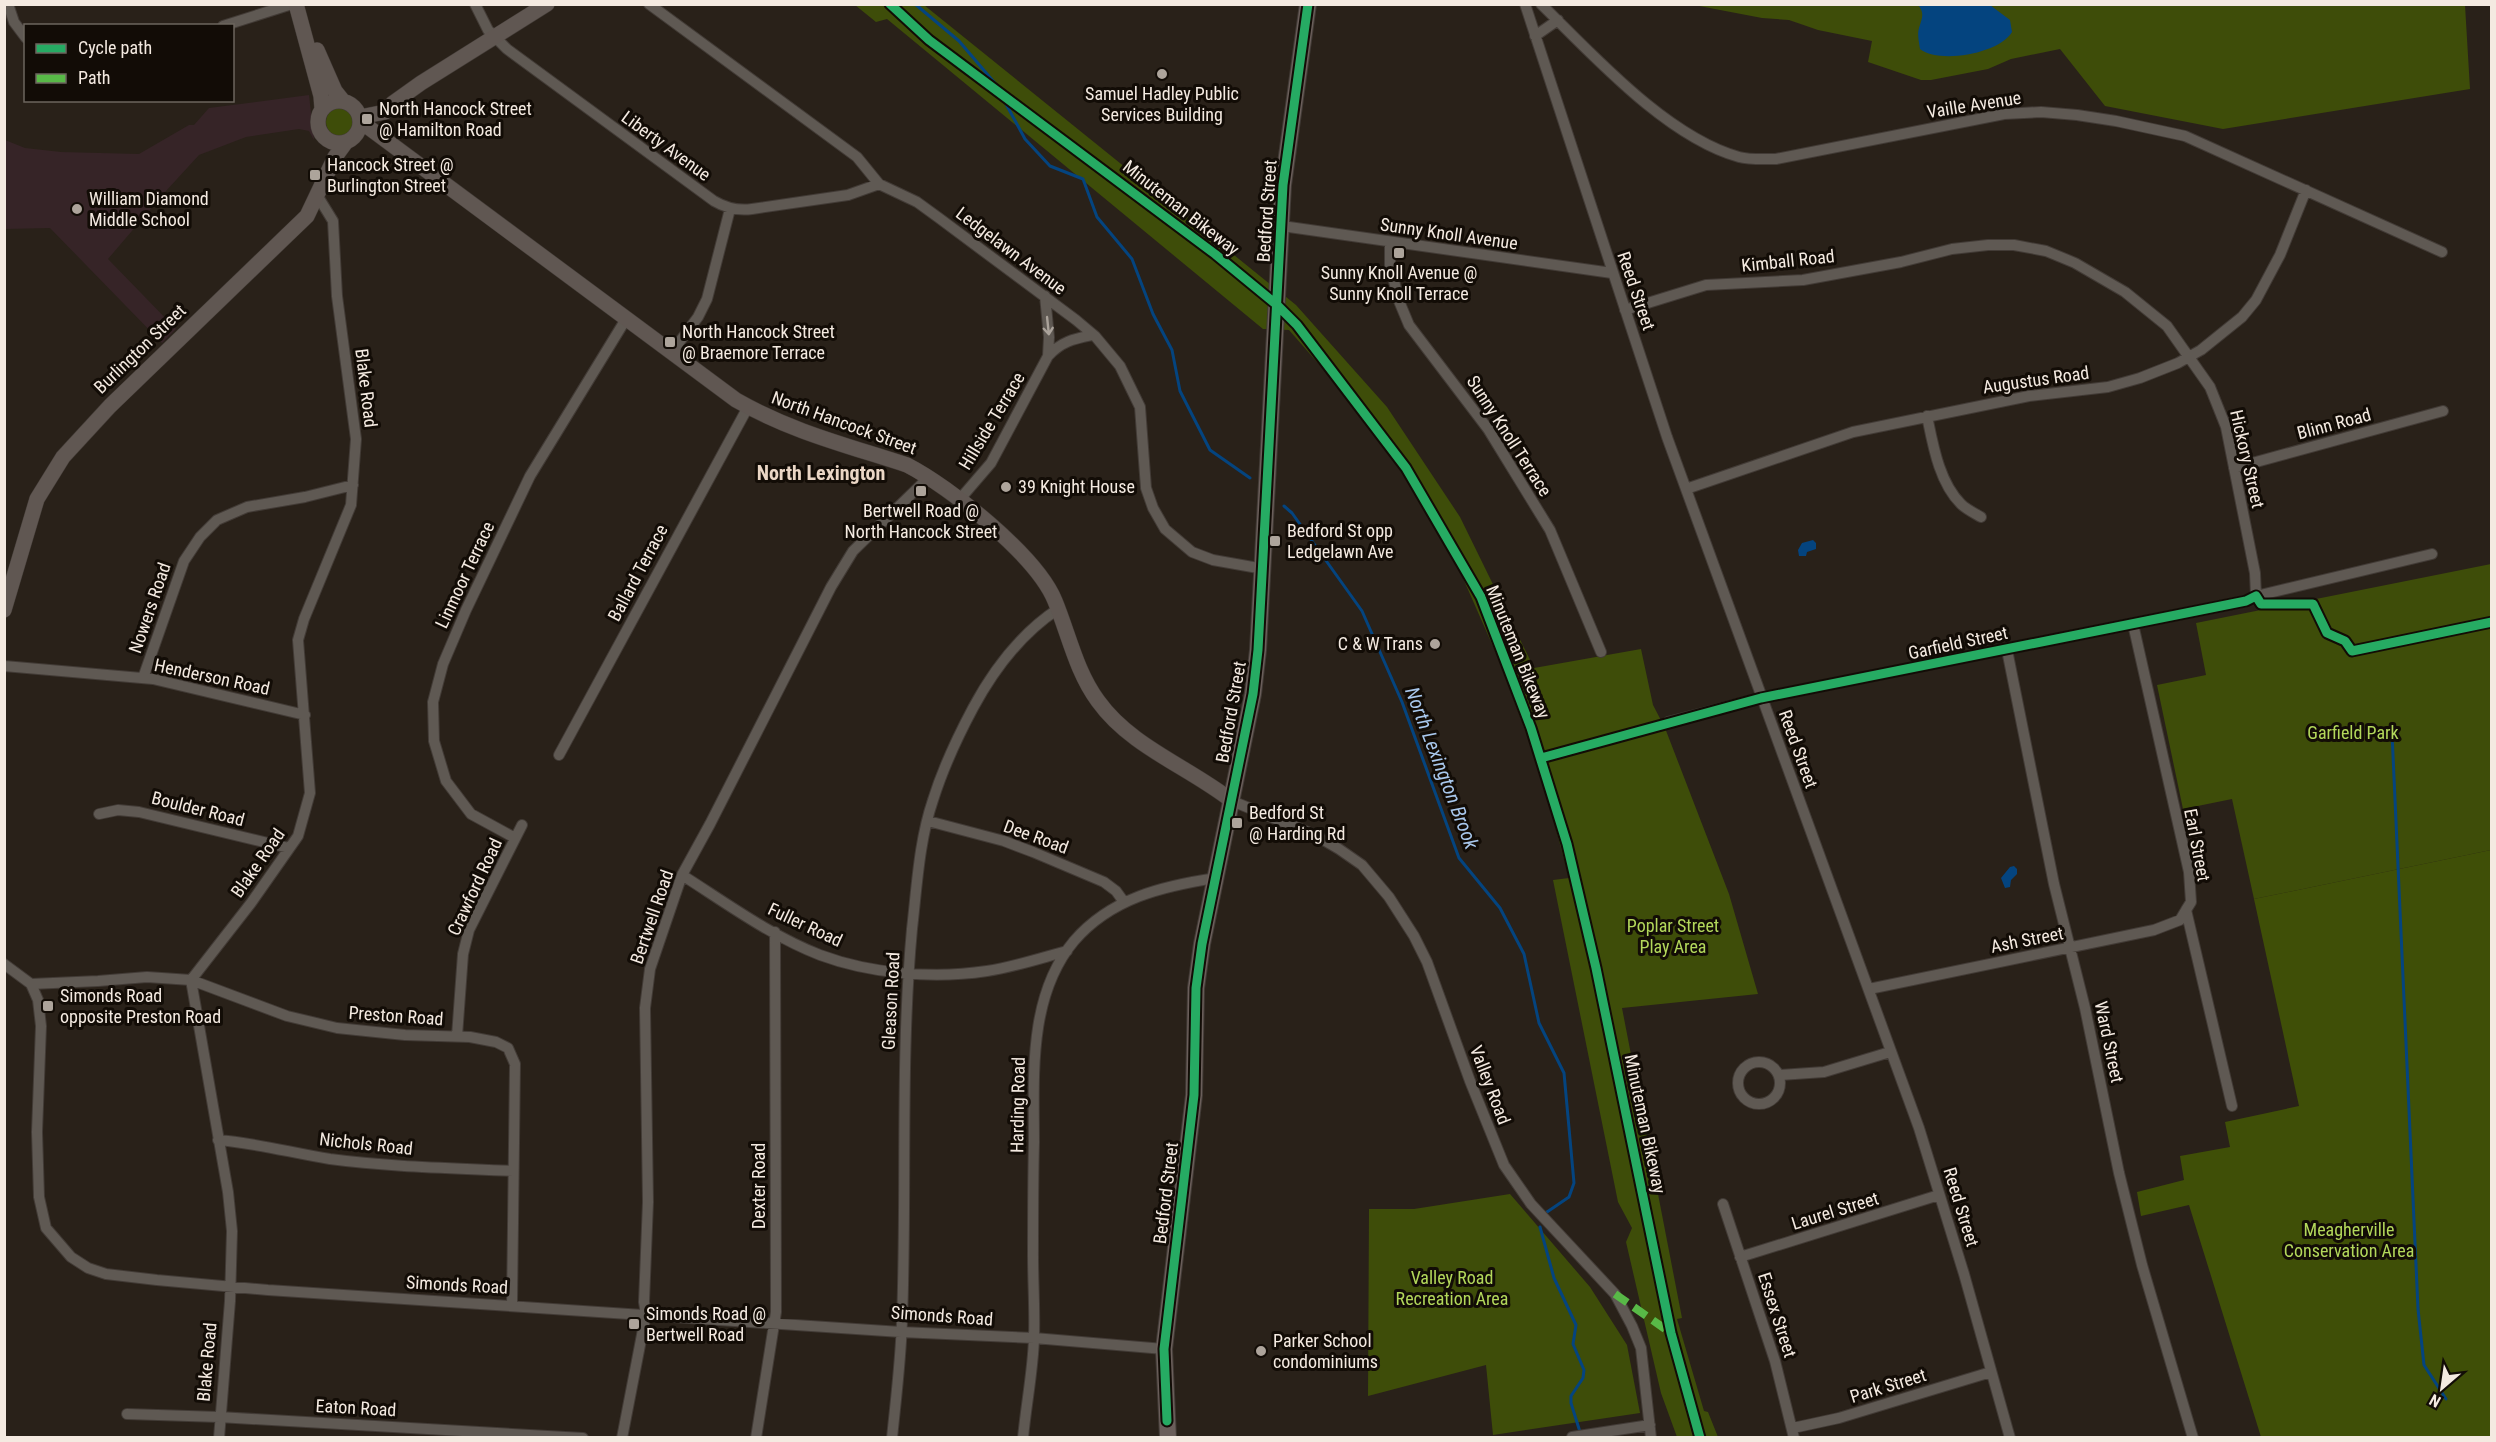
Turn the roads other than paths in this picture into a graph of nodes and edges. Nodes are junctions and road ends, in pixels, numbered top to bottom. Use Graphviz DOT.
graph roads {
  1 [pos="8,4"];
  2 [pos="292,4"];
  3 [pos="296,4"];
  4 [pos="475,4"];
  5 [pos="547,4"];
  6 [pos="649,4"];
  7 [pos="1308,4"];
  8 [pos="1525,4"];
  9 [pos="1541,4"];
  10 [pos="1558,20"];
  11 [pos="229,24"];
  12 [pos="304,27"];
  13 [pos="24,35"];
  14 [pos="1536,36"];
  15 [pos="494,37"];
  16 [pos="322,109"];
  17 [pos="353,121"];
  18 [pos="325,139"];
  19 [pos="879,184"];
  20 [pos="2306,190"];
  21 [pos="317,195"];
  22 [pos="730,209"];
  23 [pos="1282,226"];
  24 [pos="1390,243"];
  25 [pos="1955,248"];
  26 [pos="2442,252"];
  27 [pos="1612,273"];
  28 [pos="1045,296"];
  29 [pos="1625,310"];
  30 [pos="626,319"];
  31 [pos="1093,335"];
  32 [pos="672,352"];
  33 [pos="1048,356"];
  34 [pos="2190,356"];
  35 [pos="748,407"];
  36 [pos="2443,411"];
  37 [pos="1927,416"];
  38 [pos="2234,468"];
  39 [pos="929,477"];
  40 [pos="352,485"];
  41 [pos="1686,489"];
  42 [pos="960,499"];
  43 [pos="1981,517"];
  44 [pos="2432,554"];
  45 [pos="1264,569"];
  46 [pos="8,584"];
  47 [pos="2256,596"];
  48 [pos="1058,609"];
  49 [pos="4,610"];
  50 [pos="2133,624"];
  51 [pos="2007,650"];
  52 [pos="1601,652"];
  53 [pos="4,666"];
  54 [pos="143,678"];
  55 [pos="1761,698"];
  56 [pos="305,715"];
  57 [pos="1668,722"];
  58 [pos="559,755"];
  59 [pos="1232,801"];
  60 [pos="99,814"];
  61 [pos="928,821"];
  62 [pos="522,825"];
  63 [pos="515,838"];
  64 [pos="289,848"];
  65 [pos="682,875"];
  66 [pos="1216,878"];
  67 [pos="1124,902"];
  68 [pos="2186,910"];
  69 [pos="775,932"];
  70 [pos="2068,949"];
  71 [pos="1067,951"];
  72 [pos="4,964"];
  73 [pos="908,972"];
  74 [pos="190,980"];
  75 [pos="31,984"];
  76 [pos="1869,989"];
  77 [pos="457,1036"];
  78 [pos="1890,1052"];
  79 [pos="1780,1075"];
  80 [pos="2232,1106"];
  81 [pos="218,1140"];
  82 [pos="513,1170"];
  83 [pos="1939,1195"];
  84 [pos="1723,1204"];
  85 [pos="1740,1257"];
  86 [pos="229,1286"];
  87 [pos="513,1304"];
  88 [pos="646,1314"];
  89 [pos="774,1323"];
  90 [pos="901,1332"];
  91 [pos="1034,1338"];
  92 [pos="1164,1349"];
  93 [pos="1991,1372"];
  94 [pos="127,1414"];
  95 [pos="219,1417"];
  96 [pos="1650,1425"];
  97 [pos="1793,1433"];
  98 [pos="219,1437"];
  99 [pos="583,1437"];
  100 [pos="622,1437"];
  101 [pos="756,1437"];
  102 [pos="892,1437"];
  103 [pos="1023,1437"];
  104 [pos="1168,1437"];
  105 [pos="1572,1437"];
  106 [pos="1651,1437"];
  107 [pos="2010,1437"];
  108 [pos="2193,1437"];
  1 -- 13 [label="street"];
  2 -- 11 [label="street"];
  3 -- 12 [label="street"];
  4 -- 15 [label="street, Liberty Avenue"];
  5 -- 15 [label="street"];
  6 -- 19 [label="street, Ledgelawn Avenue"];
  7 -- 23 [label="main road, Bedford Street"];
  8 -- 14 [label="street, Reed Street"];
  9 -- 10 [label="street, Vaille Avenue"];
  10 -- 14 [label="street"];
  10 -- 20 [label="street, Vaille Avenue"];
  12 -- 16 [label="street"];
  12 -- 17 [label="street"];
  14 -- 27 [label="street, Reed Street"];
  15 -- 17 [label="street"];
  15 -- 22 [label="street, Liberty Avenue"];
  16 -- 17 [label="street"];
  16 -- 18 [label="street"];
  17 -- 18 [label="street"];
  17 -- 21 [label="street, Burlington Street"];
  17 -- 30 [label="street, North Hancock Street"];
  18 -- 21 [label="street"];
  19 -- 22 [label="street"];
  19 -- 28 [label="street, Ledgelawn Avenue"];
  20 -- 26 [label="street, Vaille Avenue"];
  20 -- 34 [label="street, Augustus Road"];
  21 -- 40 [label="street, Blake Road"];
  21 -- 46 [label="street, Burlington Street"];
  22 -- 32 [label="street"];
  23 -- 24 [label="street, Sunny Knoll Avenue"];
  23 -- 45 [label="main road, Bedford Street"];
  24 -- 27 [label="street, Sunny Knoll Avenue"];
  24 -- 52 [label="street, Sunny Knoll Terrace"];
  25 -- 29 [label="street, Kimball Road"];
  25 -- 34 [label="street, Hickory Street"];
  27 -- 29 [label="street, Reed Street"];
  28 -- 31 [label="street, Ledgelawn Avenue"];
  28 -- 33 [label="street, Hillside Terrace, one-way"];
  29 -- 41 [label="street, Reed Street"];
  30 -- 32 [label="street, North Hancock Street"];
  30 -- 63 [label="street, Linmoor Terrace"];
  31 -- 33 [label="street, Hillside Terrace"];
  31 -- 45 [label="street, Ledgelawn Avenue"];
  32 -- 35 [label="street, North Hancock Street"];
  33 -- 42 [label="street, Hillside Terrace"];
  34 -- 37 [label="street, Augustus Road"];
  34 -- 38 [label="street, Hickory Street"];
  35 -- 39 [label="street, North Hancock Street"];
  35 -- 58 [label="street, Ballard Terrace"];
  36 -- 38 [label="street, Blinn Road"];
  37 -- 41 [label="street, Augustus Road"];
  37 -- 43 [label="street"];
  38 -- 47 [label="street, Hickory Street"];
  39 -- 42 [label="street, North Hancock Street"];
  39 -- 65 [label="street, Bertwell Road"];
  40 -- 54 [label="street, Nowers Road"];
  40 -- 56 [label="street, Blake Road"];
  41 -- 55 [label="street, Reed Street"];
  42 -- 48 [label="street, North Hancock Street"];
  44 -- 47 [label="street, Garfield Street"];
  45 -- 59 [label="main road, Bedford Street"];
  46 -- 49 [label="street, Burlington Street"];
  47 -- 50 [label="street, Garfield Street"];
  48 -- 59 [label="street, North Hancock Street"];
  48 -- 61 [label="street, Gleason Road"];
  50 -- 51 [label="street, Garfield Street"];
  50 -- 68 [label="street, Earl Street"];
  51 -- 55 [label="street, Garfield Street"];
  51 -- 70 [label="street, Ward Street"];
  53 -- 54 [label="street, Henderson Road"];
  54 -- 56 [label="street, Henderson Road"];
  55 -- 57 [label="street, Garfield Street"];
  55 -- 76 [label="street, Reed Street"];
  56 -- 64 [label="street, Blake Road"];
  59 -- 66 [label="main road, Bedford Street"];
  59 -- 96 [label="street, Valley Road"];
  60 -- 64 [label="street, Boulder Road"];
  61 -- 67 [label="street, Dee Road"];
  61 -- 73 [label="street, Gleason Road"];
  62 -- 63 [label="street, Crawford Road"];
  63 -- 77 [label="street, Crawford Road"];
  64 -- 74 [label="street, Blake Road"];
  65 -- 69 [label="street, Fuller Road"];
  65 -- 88 [label="street, Bertwell Road"];
  66 -- 67 [label="street, Harding Road"];
  66 -- 92 [label="main road, Bedford Street"];
  67 -- 71 [label="street, Harding Road"];
  68 -- 70 [label="street, Ash Street"];
  68 -- 80 [label="street, Earl Street"];
  69 -- 73 [label="street, Fuller Road"];
  69 -- 89 [label="street, Dexter Road"];
  70 -- 76 [label="street, Ash Street"];
  70 -- 108 [label="street, Ward Street"];
  71 -- 73 [label="street, Fuller Road"];
  71 -- 91 [label="street, Harding Road"];
  72 -- 75 [label="street"];
  73 -- 90 [label="street, Gleason Road"];
  74 -- 75 [label="street, Preston Road"];
  74 -- 77 [label="street, Preston Road"];
  74 -- 81 [label="street, Blake Road"];
  75 -- 86 [label="street, Simonds Road"];
  76 -- 78 [label="street, Reed Street"];
  77 -- 82 [label="street, Preston Road"];
  78 -- 79 [label="street"];
  78 -- 83 [label="street, Reed Street"];
  79 -- 79 [label="street"];
  81 -- 82 [label="street, Nichols Road"];
  81 -- 86 [label="street, Blake Road"];
  82 -- 87 [label="street, Preston Road"];
  83 -- 85 [label="street, Laurel Street"];
  83 -- 93 [label="street, Reed Street"];
  84 -- 85 [label="street, Essex Street"];
  85 -- 97 [label="street, Essex Street"];
  86 -- 87 [label="street, Simonds Road"];
  86 -- 95 [label="street, Blake Road"];
  87 -- 88 [label="street, Simonds Road"];
  88 -- 89 [label="street, Simonds Road"];
  88 -- 100 [label="street, Bertwell Road"];
  89 -- 90 [label="street, Simonds Road"];
  89 -- 101 [label="street, Dexter Road"];
  90 -- 91 [label="street, Simonds Road"];
  90 -- 102 [label="street, Gleason Road"];
  91 -- 92 [label="street, Simonds Road"];
  91 -- 103 [label="street, Harding Road"];
  92 -- 104 [label="main road, Bedford Street"];
  93 -- 97 [label="street, Park Street"];
  93 -- 107 [label="street, Reed Street"];
  94 -- 95 [label="street, Eaton Road"];
  95 -- 98 [label="street, Blake Road"];
  95 -- 99 [label="street, Eaton Road"];
  96 -- 105 [label="street"];
  96 -- 106 [label="street, Valley Road"];
}
